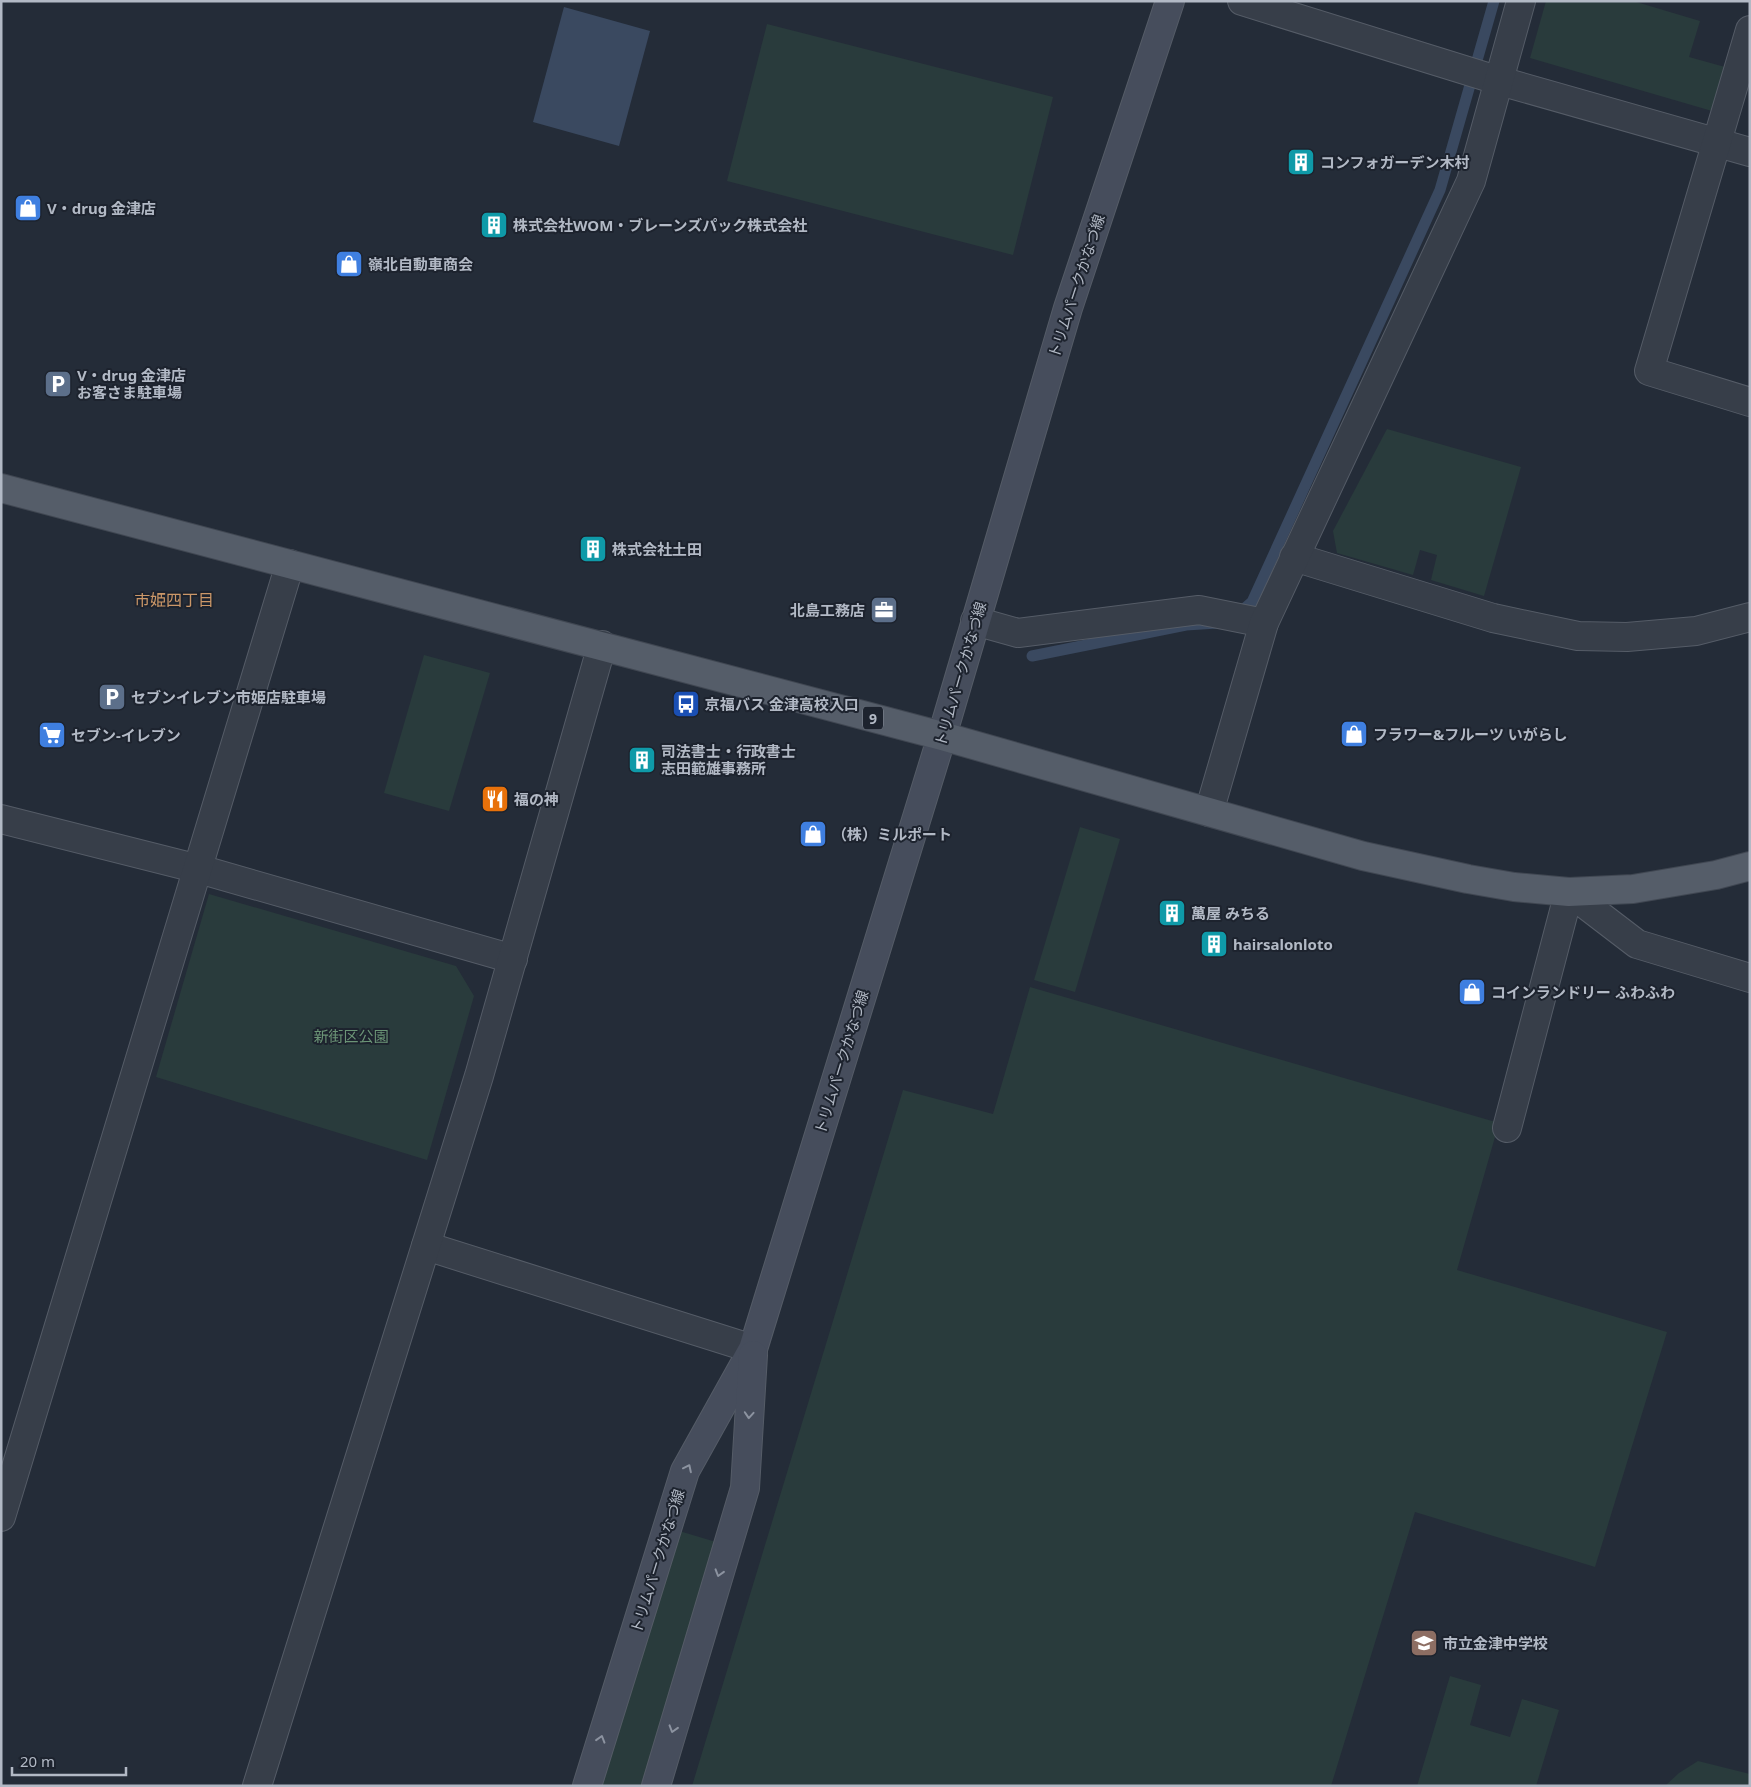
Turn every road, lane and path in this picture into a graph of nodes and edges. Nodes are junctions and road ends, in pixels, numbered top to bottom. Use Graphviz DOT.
graph roads {
  1 [pos="1170,1"];
  2 [pos="1242,1"];
  3 [pos="1521,1"];
  4 [pos="1750,30"];
  5 [pos="1500,81"];
  6 [pos="1717,142"];
  7 [pos="1750,152"];
  8 [pos="1750,402"];
  9 [pos="1,488"];
  10 [pos="1294,557"];
  11 [pos="290,564"];
  12 [pos="1750,617"];
  13 [pos="975,622"];
  14 [pos="1264,623"];
  15 [pos="602,645"];
  16 [pos="942,736"];
  17 [pos="1209,812"];
  18 [pos="1,819"];
  19 [pos="1750,866"];
  20 [pos="199,869"];
  21 [pos="1569,892"];
  22 [pos="513,959"];
  23 [pos="1750,978"];
  24 [pos="1507,1128"];
  25 [pos="426,1246"];
  26 [pos="754,1349"];
  27 [pos="1,1518"];
  28 [pos="257,1786"];
  29 [pos="587,1786"];
  30 [pos="656,1786"];
  1 -- 13 [label="main road, トリムパークかなづ線"];
  2 -- 5 [label="street"];
  3 -- 5 [label="street"];
  4 -- 6 [label="street"];
  5 -- 6 [label="street"];
  5 -- 10 [label="street"];
  6 -- 7 [label="street"];
  6 -- 8 [label="street"];
  9 -- 11 [label="main road, 9"];
  10 -- 12 [label="street"];
  10 -- 14 [label="street"];
  11 -- 15 [label="main road, 9"];
  11 -- 20 [label="street"];
  13 -- 14 [label="street"];
  13 -- 16 [label="main road, トリムパークかなづ線"];
  14 -- 17 [label="street"];
  15 -- 16 [label="main road, 9"];
  15 -- 22 [label="street"];
  16 -- 17 [label="main road, 9"];
  16 -- 26 [label="main road, トリムパークかなづ線"];
  17 -- 21 [label="main road, 9"];
  18 -- 20 [label="street"];
  19 -- 21 [label="main road, 9"];
  20 -- 22 [label="street"];
  20 -- 27 [label="street"];
  21 -- 23 [label="street"];
  21 -- 24 [label="street"];
  22 -- 25 [label="street"];
  25 -- 26 [label="street"];
  25 -- 28 [label="street"];
  29 -- 26 [label="main road, トリムパークかなづ線, one-way"];
  26 -- 30 [label="main road, トリムパークかなづ線, one-way"];
}
